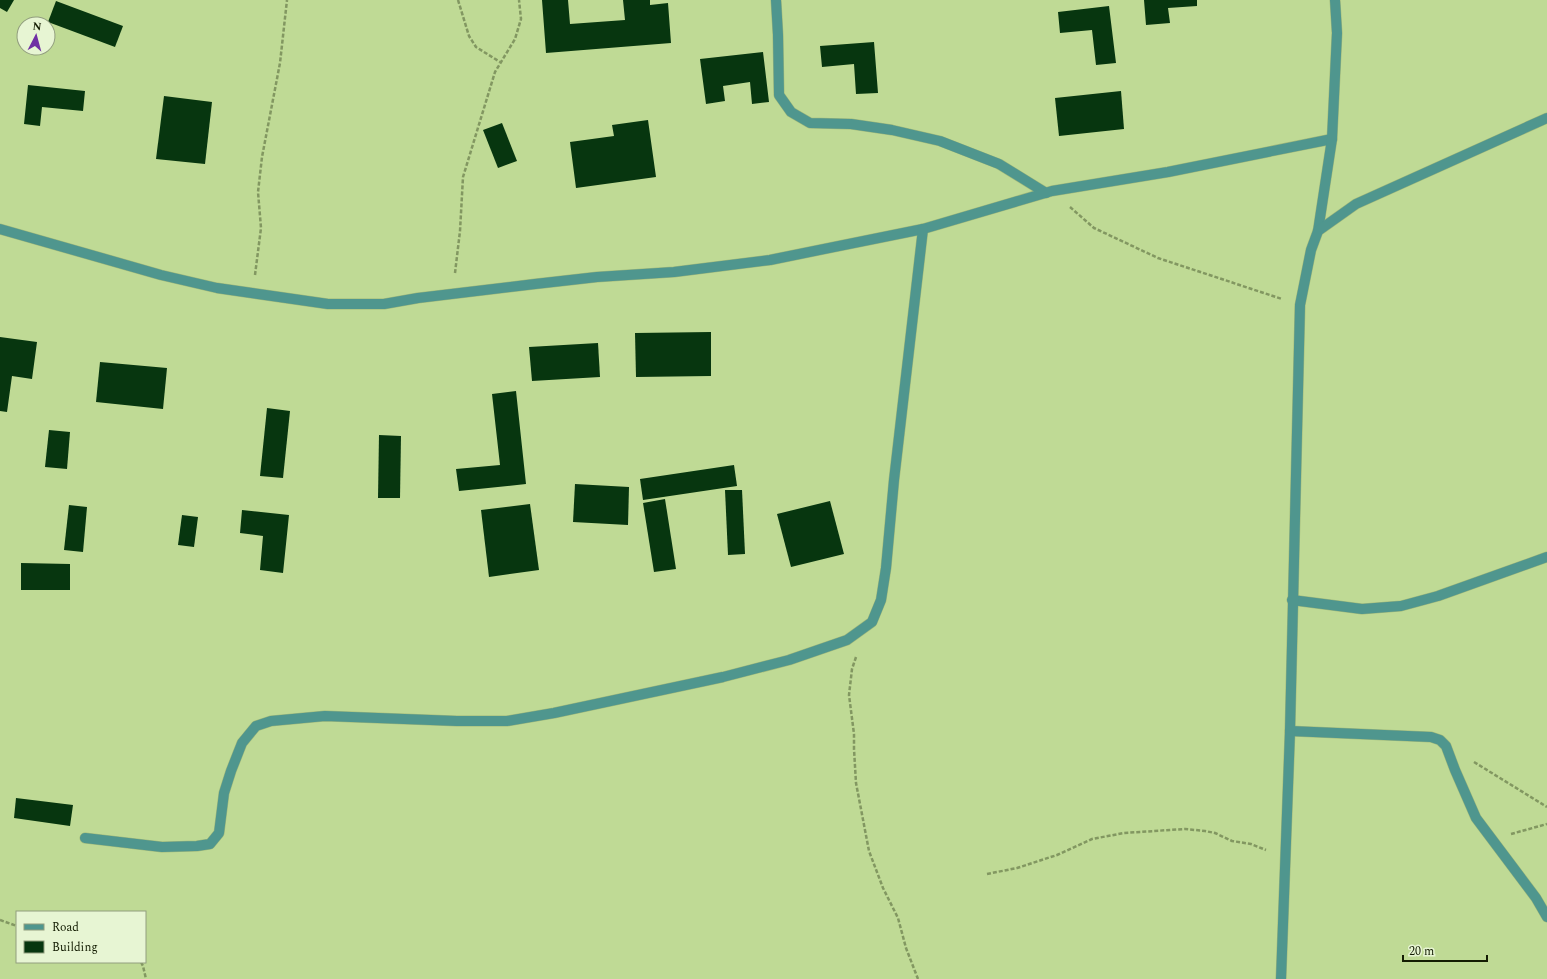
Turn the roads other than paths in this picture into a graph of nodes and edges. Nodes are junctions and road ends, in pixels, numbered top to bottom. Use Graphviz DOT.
graph roads {
  1 [pos="776,0"];
  2 [pos="1335,0"];
  3 [pos="1547,118"];
  4 [pos="1332,140"];
  5 [pos="1049,192"];
  6 [pos="0,229"];
  7 [pos="923,229"];
  8 [pos="1318,231"];
  9 [pos="1547,557"];
  10 [pos="1292,600"];
  11 [pos="1290,731"];
  12 [pos="85,838"];
  13 [pos="1547,917"];
  14 [pos="1280,979"];
  1 -- 5 [label="street"];
  2 -- 4 [label="street"];
  3 -- 8 [label="street"];
  4 -- 5 [label="street"];
  4 -- 8 [label="street"];
  5 -- 7 [label="street"];
  6 -- 7 [label="street"];
  7 -- 12 [label="street"];
  8 -- 10 [label="street"];
  9 -- 10 [label="street"];
  10 -- 11 [label="street"];
  11 -- 13 [label="street"];
  11 -- 14 [label="street"];
}
